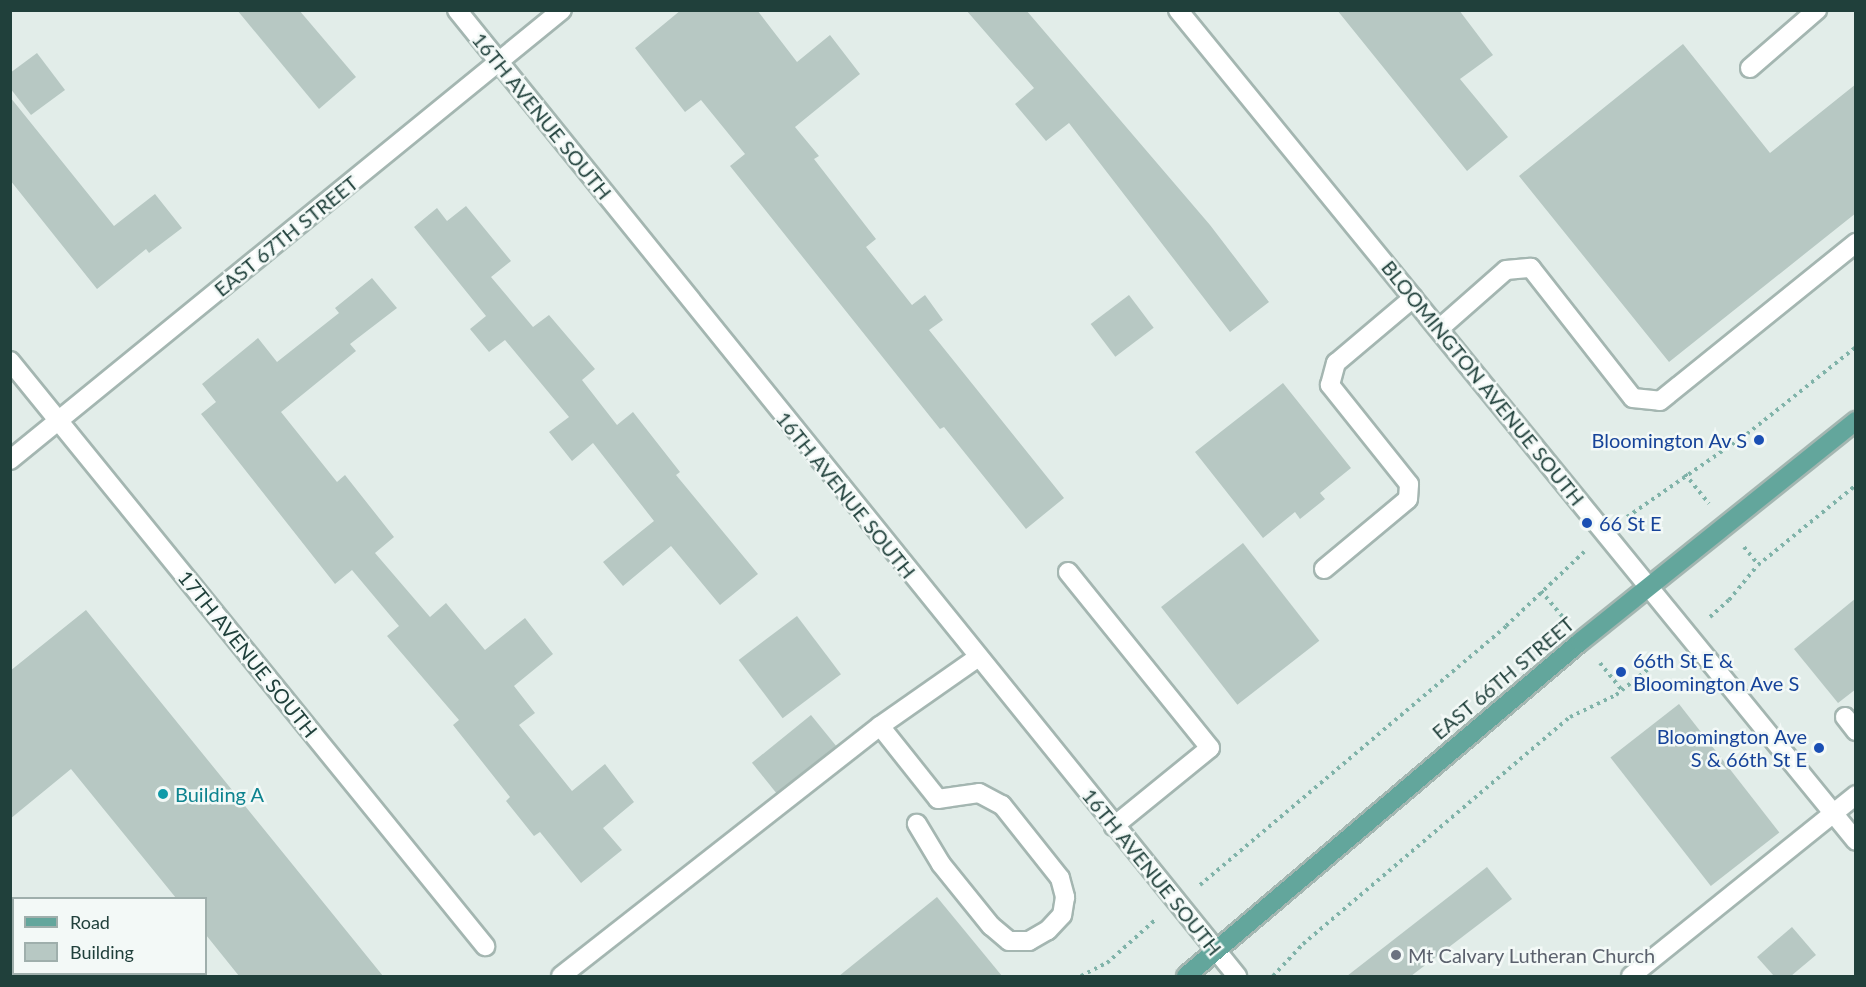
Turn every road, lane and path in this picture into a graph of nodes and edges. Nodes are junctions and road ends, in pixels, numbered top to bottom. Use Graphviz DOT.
graph roads {
  1 [pos="457,10"];
  2 [pos="562,10"];
  3 [pos="1178,10"];
  4 [pos="1817,10"];
  5 [pos="499,62"];
  6 [pos="1750,68"];
  7 [pos="1856,243"];
  8 [pos="1413,298"];
  9 [pos="1438,328"];
  10 [pos="1856,347"];
  11 [pos="10,361"];
  12 [pos="59,421"];
  13 [pos="1855,424"];
  14 [pos="10,460"];
  15 [pos="1684,474"];
  16 [pos="1856,485"];
  17 [pos="1702,495"];
  18 [pos="1647,501"];
  19 [pos="1747,551"];
  20 [pos="1576,558"];
  21 [pos="1758,565"];
  22 [pos="1324,569"];
  23 [pos="1068,573"];
  24 [pos="1650,586"];
  25 [pos="1541,590"];
  26 [pos="1730,600"];
  27 [pos="1558,612"];
  28 [pos="977,658"];
  29 [pos="1653,665"];
  30 [pos="1604,667"];
  31 [pos="1622,690"];
  32 [pos="880,726"];
  33 [pos="1856,795"];
  34 [pos="1833,813"];
  35 [pos="917,824"];
  36 [pos="1114,826"];
  37 [pos="1856,841"];
  38 [pos="1177,903"];
  39 [pos="485,946"];
  40 [pos="1217,951"];
  41 [pos="561,976"];
  42 [pos="1082,976"];
  43 [pos="1186,976"];
  44 [pos="1237,976"];
  45 [pos="1273,976"];
  46 [pos="1630,976"];
  1 -- 5 [label="street, 16TH AVENUE SOUTH"];
  2 -- 5 [label="street, EAST 67TH STREET"];
  3 -- 8 [label="street, BLOOMINGTON AVENUE SOUTH"];
  4 -- 6 [label="street"];
  5 -- 12 [label="street, EAST 67TH STREET"];
  5 -- 28 [label="street, 16TH AVENUE SOUTH"];
  7 -- 9 [label="street"];
  8 -- 9 [label="street, BLOOMINGTON AVENUE SOUTH"];
  8 -- 22 [label="street"];
  9 -- 24 [label="street, BLOOMINGTON AVENUE SOUTH"];
  10 -- 15 [label="path"];
  11 -- 12 [label="street, 17TH AVENUE SOUTH"];
  12 -- 14 [label="street, EAST 67TH STREET"];
  12 -- 39 [label="street, 17TH AVENUE SOUTH"];
  13 -- 24 [label="main road, EAST 66TH STREET"];
  15 -- 17 [label="path"];
  15 -- 18 [label="path"];
  16 -- 21 [label="path"];
  19 -- 21 [label="path"];
  20 -- 25 [label="path"];
  21 -- 26 [label="path"];
  23 -- 36 [label="street"];
  24 -- 34 [label="street, BLOOMINGTON AVENUE SOUTH"];
  24 -- 40 [label="main road, EAST 66TH STREET"];
  25 -- 27 [label="path"];
  25 -- 38 [label="path"];
  28 -- 32 [label="street"];
  28 -- 36 [label="street, 16TH AVENUE SOUTH"];
  29 -- 31 [label="path"];
  30 -- 31 [label="path"];
  31 -- 45 [label="path"];
  32 -- 35 [label="street"];
  32 -- 41 [label="street"];
  33 -- 34 [label="street"];
  34 -- 37 [label="street, BLOOMINGTON AVENUE SOUTH"];
  34 -- 46 [label="street"];
  36 -- 38 [label="street, 16TH AVENUE SOUTH"];
  38 -- 40 [label="street, 16TH AVENUE SOUTH"];
  38 -- 42 [label="path"];
  40 -- 43 [label="main road, EAST 66TH STREET"];
  40 -- 44 [label="street, 16TH AVENUE SOUTH"];
}
